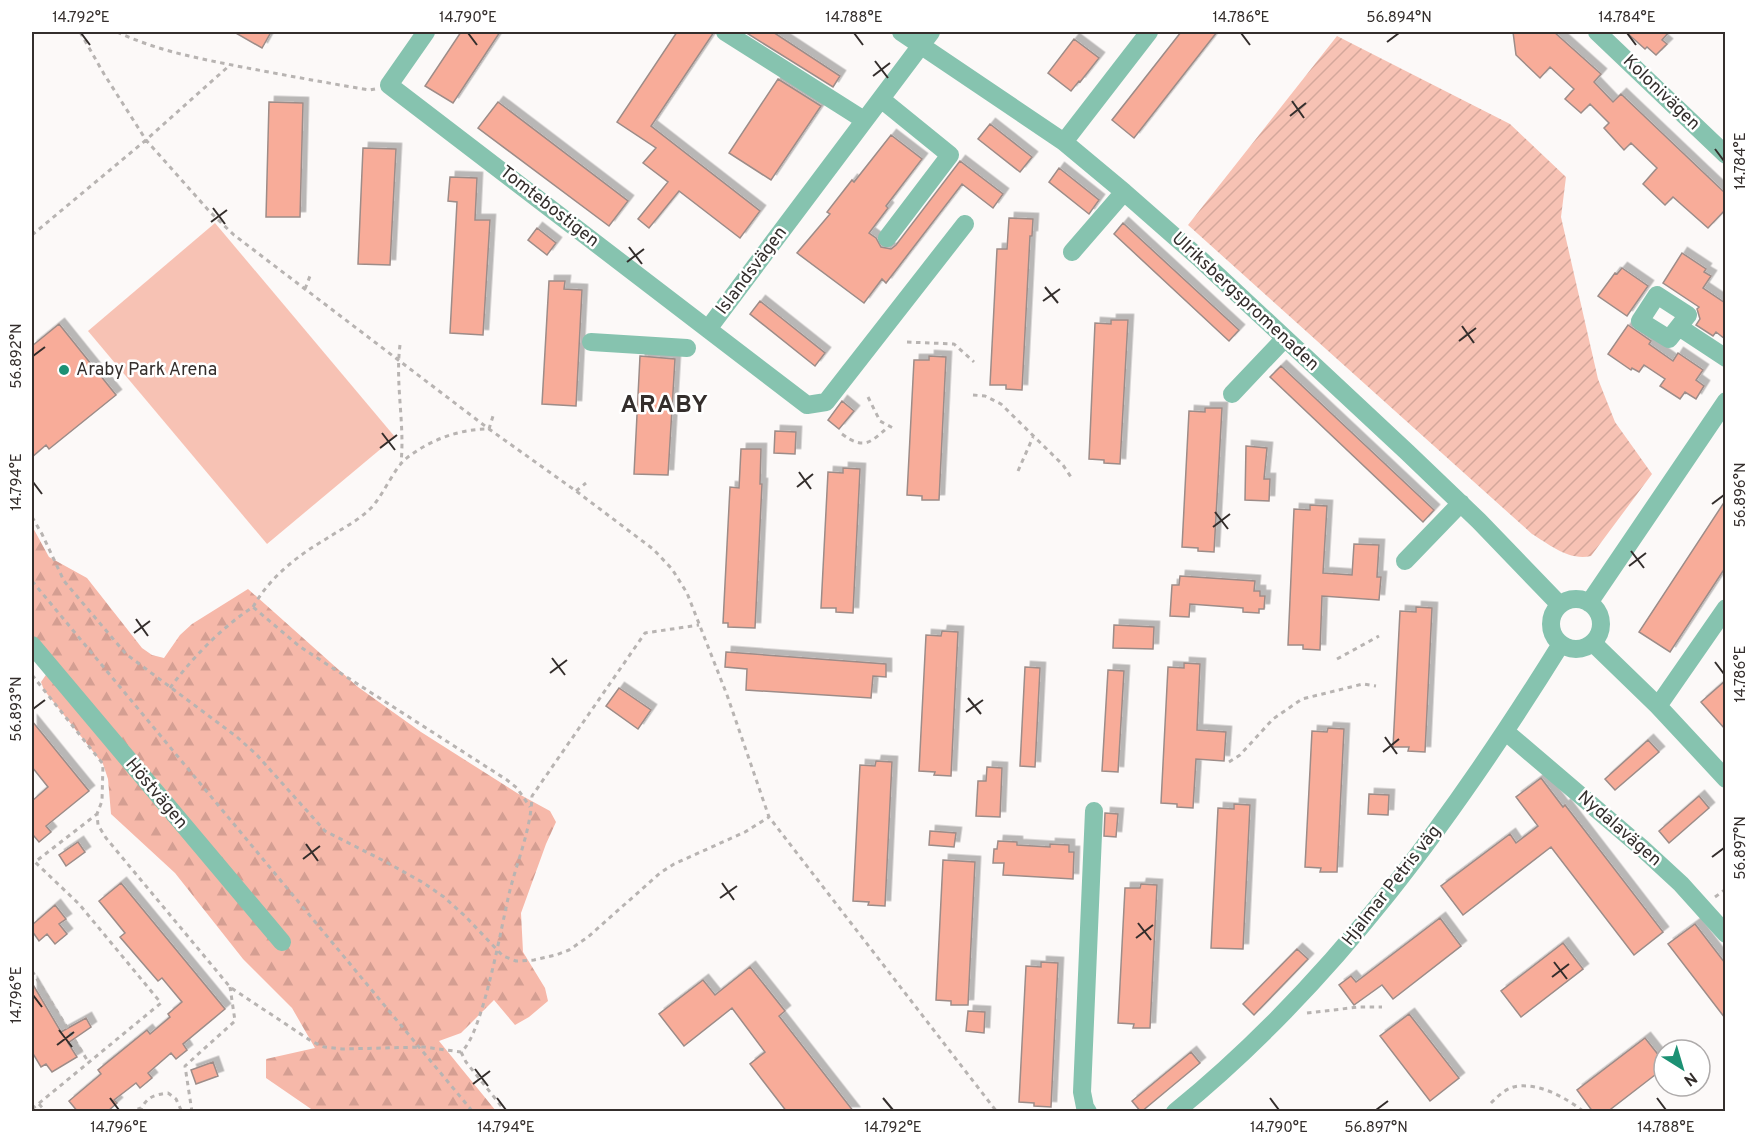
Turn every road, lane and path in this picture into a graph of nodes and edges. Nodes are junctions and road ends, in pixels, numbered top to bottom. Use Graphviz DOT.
graph roads {
  1 [pos="80,32"];
  2 [pos="117,32"];
  3 [pos="426,32"];
  4 [pos="725,32"];
  5 [pos="901,32"];
  6 [pos="1149,32"];
  7 [pos="1597,32"];
  8 [pos="926,38"];
  9 [pos="230,65"];
  10 [pos="389,85"];
  11 [pos="880,99"];
  12 [pos="864,120"];
  13 [pos="146,140"];
  14 [pos="1064,142"];
  15 [pos="1725,155"];
  16 [pos="1124,192"];
  17 [pos="965,224"];
  18 [pos="32,235"];
  19 [pos="887,238"];
  20 [pos="1072,252"];
  21 [pos="310,276"];
  22 [pos="305,289"];
  23 [pos="1679,327"];
  24 [pos="708,329"];
  25 [pos="1285,338"];
  26 [pos="591,342"];
  27 [pos="907,342"];
  28 [pos="400,345"];
  29 [pos="687,348"];
  30 [pos="1725,358"];
  31 [pos="398,360"];
  32 [pos="974,362"];
  33 [pos="1232,394"];
  34 [pos="972,395"];
  35 [pos="868,397"];
  36 [pos="1725,401"];
  37 [pos="493,416"];
  38 [pos="888,426"];
  39 [pos="893,428"];
  40 [pos="489,429"];
  41 [pos="842,434"];
  42 [pos="1033,436"];
  43 [pos="401,463"];
  44 [pos="1018,471"];
  45 [pos="1071,477"];
  46 [pos="586,483"];
  47 [pos="576,491"];
  48 [pos="1461,503"];
  49 [pos="32,517"];
  50 [pos="1405,561"];
  51 [pos="32,581"];
  52 [pos="1589,603"];
  53 [pos="1560,605"];
  54 [pos="253,607"];
  55 [pos="1725,608"];
  56 [pos="699,624"];
  57 [pos="1379,636"];
  58 [pos="1593,643"];
  59 [pos="1561,644"];
  60 [pos="32,645"];
  61 [pos="1337,659"];
  62 [pos="32,675"];
  63 [pos="1376,686"];
  64 [pos="170,688"];
  65 [pos="1658,706"];
  66 [pos="1506,732"];
  67 [pos="1229,762"];
  68 [pos="1725,779"];
  69 [pos="531,809"];
  70 [pos="1094,811"];
  71 [pos="97,813"];
  72 [pos="768,817"];
  73 [pos="1725,934"];
  74 [pos="282,942"];
  75 [pos="497,950"];
  76 [pos="32,971"];
  77 [pos="230,987"];
  78 [pos="1382,1007"];
  79 [pos="1279,1016"];
  80 [pos="420,1047"];
  81 [pos="461,1052"];
  82 [pos="88,1064"];
  83 [pos="1491,1103"];
  84 [pos="39,1104"];
  85 [pos="1187,1108"];
  86 [pos="32,1109"];
  87 [pos="140,1110"];
  88 [pos="46,1112"];
  89 [pos="129,1112"];
  90 [pos="182,1112"];
  91 [pos="192,1112"];
  92 [pos="473,1112"];
  93 [pos="506,1112"];
  94 [pos="997,1112"];
  95 [pos="1088,1112"];
  96 [pos="1584,1112"];
  1 -- 13 [label="path"];
  2 -- 9 [label="path"];
  3 -- 10 [label="street"];
  4 -- 12 [label="street"];
  5 -- 8 [label="street, Ulriksbergspromenaden"];
  6 -- 14 [label="street"];
  7 -- 15 [label="street, Kolonivägen"];
  8 -- 11 [label="street, Islandsvägen"];
  8 -- 14 [label="street, Ulriksbergspromenaden"];
  9 -- 10 [label="path"];
  9 -- 13 [label="path"];
  10 -- 24 [label="street, Tomtebostigen"];
  11 -- 12 [label="street, Islandsvägen"];
  11 -- 19 [label="street"];
  12 -- 24 [label="street, Islandsvägen"];
  13 -- 18 [label="path"];
  13 -- 22 [label="path"];
  14 -- 16 [label="street, Ulriksbergspromenaden"];
  16 -- 20 [label="street"];
  16 -- 25 [label="street, Ulriksbergspromenaden"];
  17 -- 24 [label="street, Islandsvägen"];
  21 -- 22 [label="path"];
  22 -- 31 [label="path"];
  23 -- 30 [label="street"];
  25 -- 33 [label="street"];
  25 -- 48 [label="street, Ulriksbergspromenaden"];
  26 -- 29 [label="street"];
  27 -- 32 [label="path"];
  28 -- 31 [label="path"];
  31 -- 40 [label="path"];
  31 -- 43 [label="path"];
  34 -- 42 [label="path"];
  35 -- 38 [label="path"];
  36 -- 52 [label="street"];
  37 -- 40 [label="path"];
  38 -- 39 [label="path"];
  38 -- 41 [label="path"];
  40 -- 43 [label="path"];
  40 -- 47 [label="path"];
  42 -- 44 [label="path"];
  42 -- 45 [label="path"];
  43 -- 54 [label="path"];
  46 -- 47 [label="path"];
  47 -- 56 [label="path"];
  48 -- 50 [label="street"];
  48 -- 53 [label="street, Ulriksbergspromenaden"];
  49 -- 64 [label="path"];
  51 -- 80 [label="path"];
  52 -- 53 [label="street"];
  52 -- 58 [label="street"];
  53 -- 59 [label="street"];
  54 -- 64 [label="path"];
  54 -- 69 [label="path"];
  55 -- 65 [label="street"];
  56 -- 69 [label="path"];
  56 -- 72 [label="path"];
  57 -- 61 [label="path"];
  58 -- 59 [label="street"];
  58 -- 65 [label="street"];
  59 -- 66 [label="street, Hjalmar Petris väg"];
  60 -- 74 [label="street, Höstvägen"];
  62 -- 71 [label="path"];
  63 -- 67 [label="path"];
  64 -- 75 [label="path"];
  65 -- 68 [label="street"];
  66 -- 73 [label="street, Nydalavägen"];
  66 -- 79 [label="street, Hjalmar Petris väg"];
  69 -- 75 [label="path"];
  70 -- 95 [label="street"];
  71 -- 77 [label="path"];
  71 -- 82 [label="path"];
  72 -- 75 [label="path"];
  72 -- 94 [label="path"];
  75 -- 81 [label="path"];
  76 -- 82 [label="path"];
  77 -- 80 [label="path"];
  77 -- 91 [label="path"];
  78 -- 79 [label="path"];
  79 -- 85 [label="street, Hjalmar Petris väg"];
  80 -- 81 [label="path"];
  80 -- 92 [label="path"];
  81 -- 93 [label="path"];
  82 -- 84 [label="path"];
  83 -- 96 [label="path"];
  84 -- 86 [label="path"];
  84 -- 88 [label="path"];
  87 -- 89 [label="path"];
  87 -- 90 [label="path"];
}
